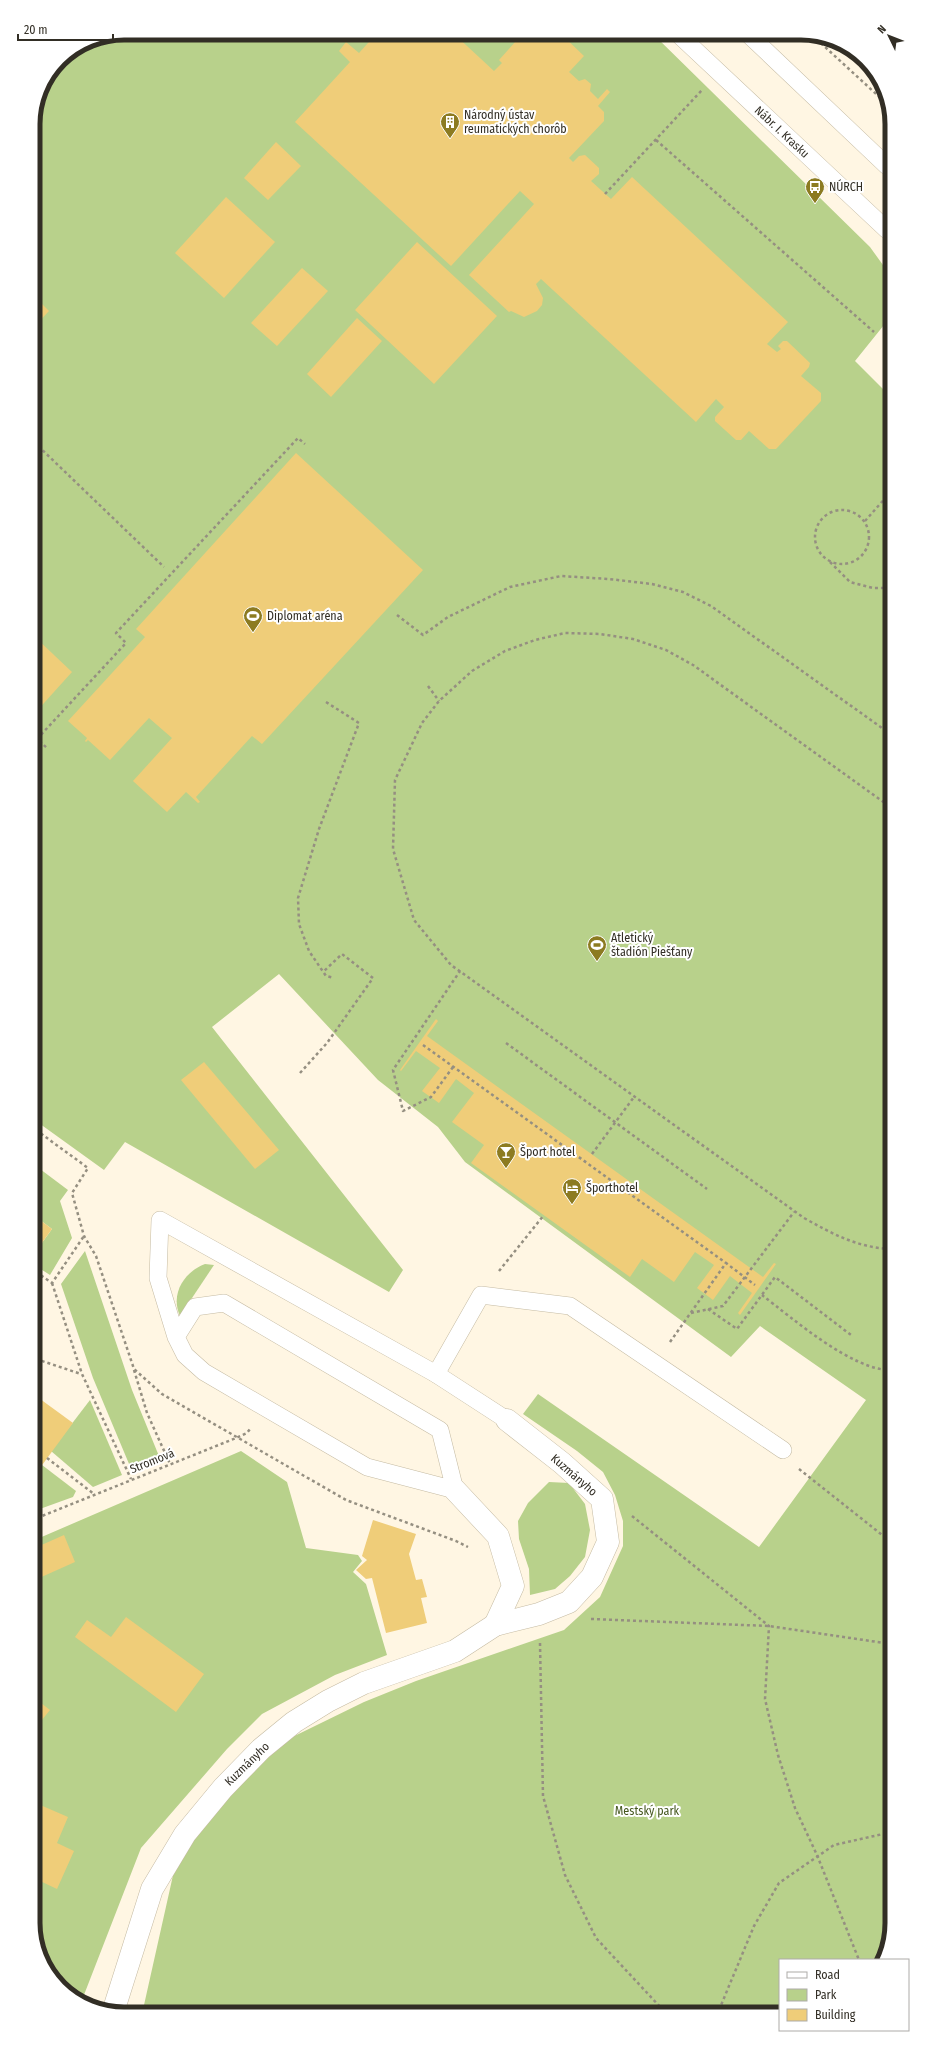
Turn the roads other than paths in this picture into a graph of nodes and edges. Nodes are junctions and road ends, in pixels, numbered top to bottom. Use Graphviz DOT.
graph roads {
  1 [pos="685,40"];
  2 [pos="754,40"];
  3 [pos="885,164"];
  4 [pos="885,228"];
  5 [pos="176,1337"];
  6 [pos="436,1374"];
  7 [pos="507,1420"];
  8 [pos="783,1450"];
  9 [pos="455,1490"];
  10 [pos="495,1626"];
  11 [pos="115,2006"];
  1 -- 4 [label="lane, Nábr. I. Krasku"];
  2 -- 3 [label="lane"];
  5 -- 6 [label="lane"];
  5 -- 9 [label="lane"];
  5 -- 9 [label="lane"];
  6 -- 7 [label="lane"];
  6 -- 8 [label="lane"];
  7 -- 10 [label="street, Kuzmányho"];
  9 -- 10 [label="street"];
  10 -- 11 [label="street, Kuzmányho"];
}
